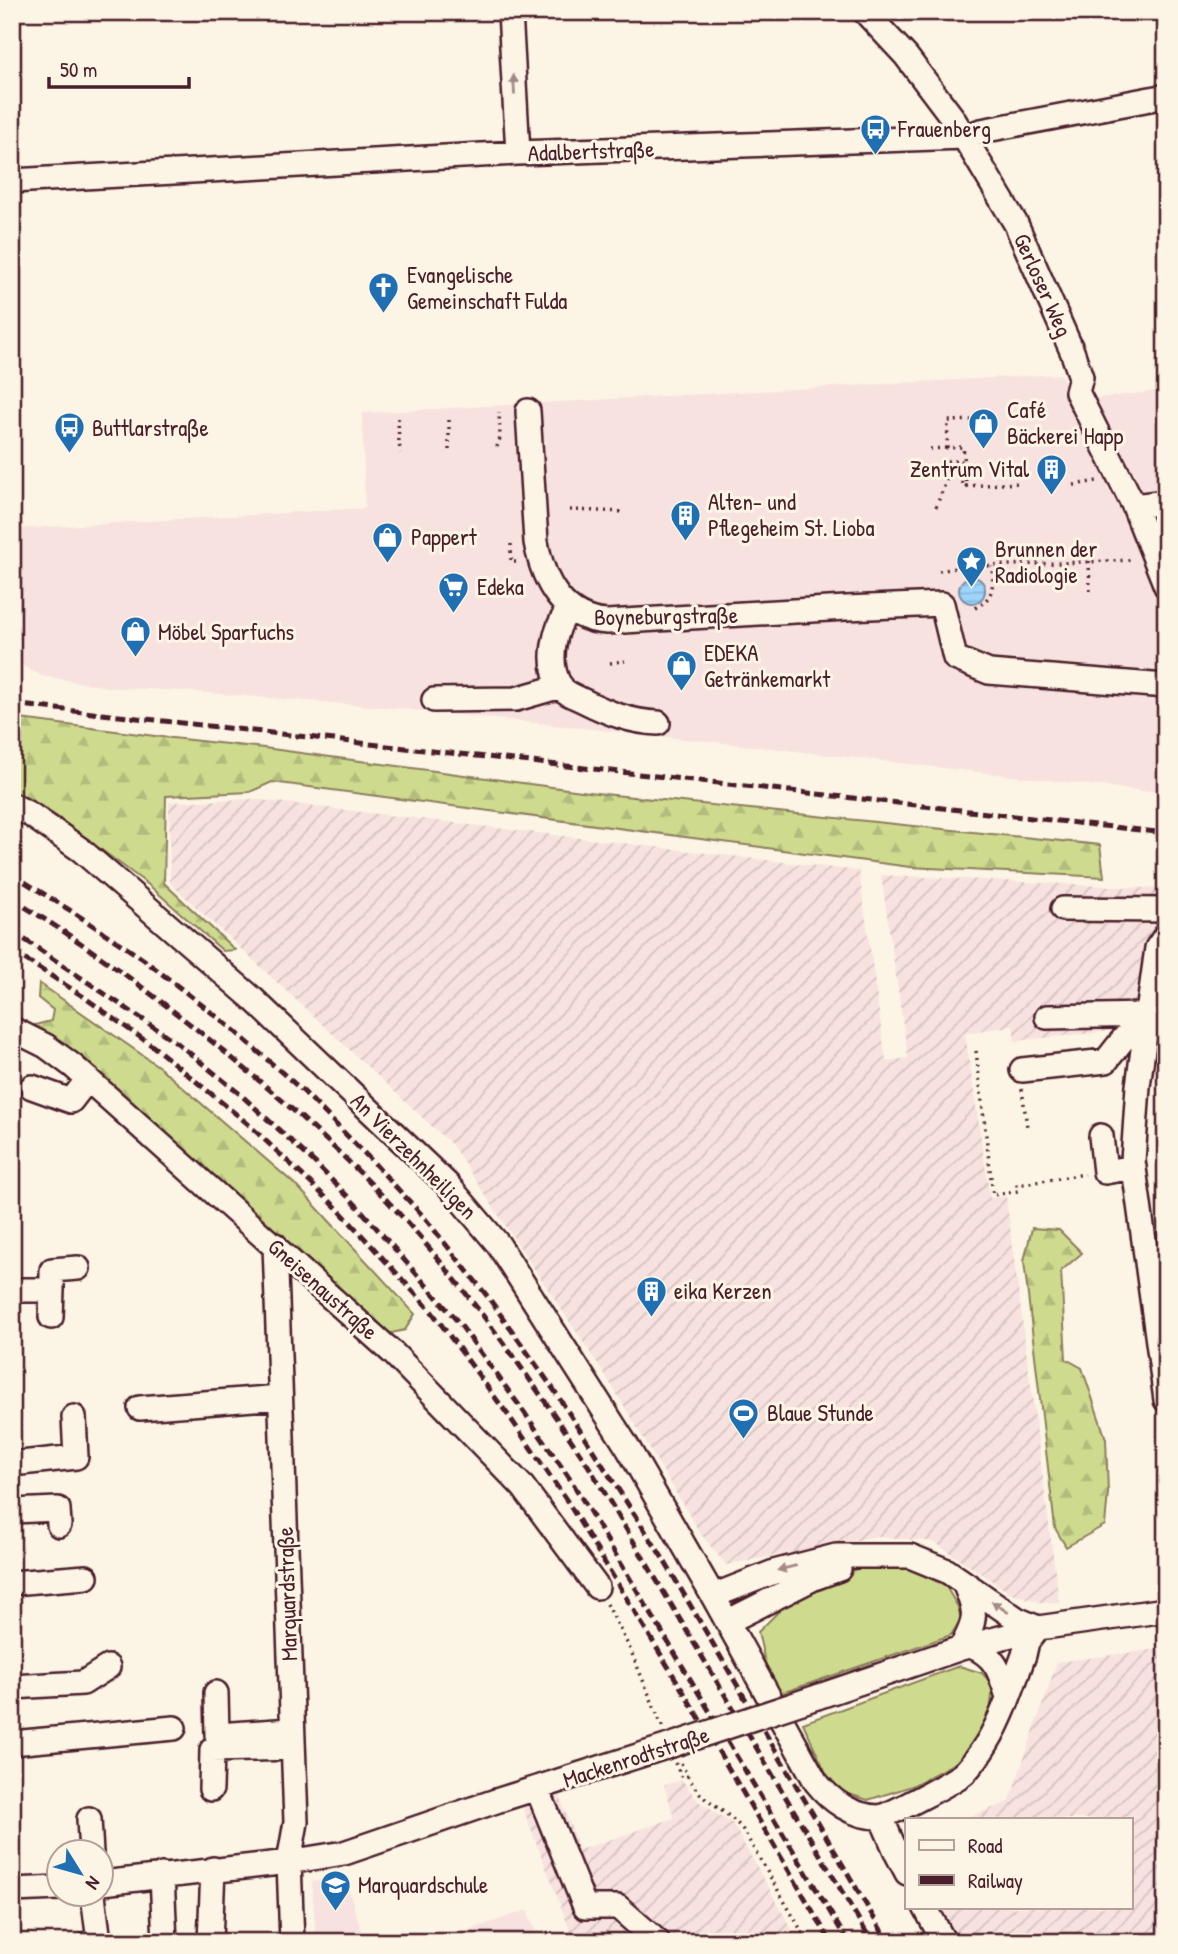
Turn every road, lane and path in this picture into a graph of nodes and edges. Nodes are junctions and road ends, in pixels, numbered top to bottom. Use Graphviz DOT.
graph roads {
  1 [pos="510,12"];
  2 [pos="866,12"];
  3 [pos="1166,96"];
  4 [pos="964,136"];
  5 [pos="517,153"];
  6 [pos="12,181"];
  7 [pos="981,409"];
  8 [pos="1163,409"];
  9 [pos="527,411"];
  10 [pos="499,412"];
  11 [pos="449,415"];
  12 [pos="398,418"];
  13 [pos="981,420"];
  14 [pos="984,432"];
  15 [pos="1166,440"];
  16 [pos="498,447"];
  17 [pos="947,448"];
  18 [pos="930,449"];
  19 [pos="449,450"];
  20 [pos="401,453"];
  21 [pos="973,464"];
  22 [pos="965,465"];
  23 [pos="1097,481"];
  24 [pos="1020,483"];
  25 [pos="1074,485"];
  26 [pos="966,486"];
  27 [pos="1166,502"];
  28 [pos="1134,506"];
  29 [pos="936,507"];
  30 [pos="570,510"];
  31 [pos="626,512"];
  32 [pos="511,544"];
  33 [pos="1139,560"];
  34 [pos="1089,561"];
  35 [pos="512,562"];
  36 [pos="992,566"];
  37 [pos="939,571"];
  38 [pos="1166,586"];
  39 [pos="1090,593"];
  40 [pos="975,608"];
  41 [pos="569,609"];
  42 [pos="625,661"];
  43 [pos="610,663"];
  44 [pos="561,686"];
  45 [pos="1166,686"];
  46 [pos="434,700"];
  47 [pos="658,723"];
  48 [pos="12,805"];
  49 [pos="1063,909"];
  50 [pos="1166,910"];
  51 [pos="1166,935"];
  52 [pos="1047,1017"];
  53 [pos="1147,1024"];
  54 [pos="12,1029"];
  55 [pos="976,1051"];
  56 [pos="1022,1070"];
  57 [pos="88,1079"];
  58 [pos="32,1087"];
  59 [pos="1026,1128"];
  60 [pos="1101,1136"];
  61 [pos="1134,1167"];
  62 [pos="1105,1172"];
  63 [pos="275,1245"];
  64 [pos="78,1268"];
  65 [pos="12,1290"];
  66 [pos="52,1290"];
  67 [pos="51,1318"];
  68 [pos="280,1397"];
  69 [pos="1166,1400"];
  70 [pos="140,1408"];
  71 [pos="74,1417"];
  72 [pos="12,1464"];
  73 [pos="12,1511"];
  74 [pos="59,1525"];
  75 [pos="879,1556"];
  76 [pos="86,1577"];
  77 [pos="12,1583"];
  78 [pos="964,1583"];
  79 [pos="597,1587"];
  80 [pos="713,1595"];
  81 [pos="1166,1610"];
  82 [pos="727,1622"];
  83 [pos="1038,1628"];
  84 [pos="966,1647"];
  85 [pos="107,1667"];
  86 [pos="12,1687"];
  87 [pos="216,1693"];
  88 [pos="1008,1697"];
  89 [pos="174,1728"];
  90 [pos="293,1739"];
  91 [pos="12,1743"];
  92 [pos="672,1750"];
  93 [pos="688,1776"];
  94 [pos="211,1788"];
  95 [pos="537,1788"];
  96 [pos="881,1817"];
  97 [pos="89,1819"];
  98 [pos="90,1839"];
  99 [pos="289,1862"];
  100 [pos="213,1869"];
  101 [pos="905,1869"];
  102 [pos="162,1875"];
  103 [pos="116,1881"];
  104 [pos="46,1889"];
  105 [pos="12,1891"];
  106 [pos="95,1909"];
  107 [pos="926,1909"];
  108 [pos="91,1942"];
  109 [pos="165,1942"];
  110 [pos="210,1942"];
  111 [pos="292,1942"];
  112 [pos="658,1942"];
  113 [pos="807,1942"];
  114 [pos="944,1942"];
  5 -- 1 [label="street, one-way"];
  2 -- 4 [label="street, Gerloser Weg"];
  3 -- 4 [label="street, Adalbertstraße"];
  4 -- 5 [label="street, Adalbertstraße"];
  4 -- 28 [label="street, Gerloser Weg"];
  5 -- 6 [label="street, Adalbertstraße"];
  7 -- 13 [label="path"];
  8 -- 15 [label="path"];
  9 -- 41 [label="street, Boyneburgstraße"];
  10 -- 16 [label="path"];
  11 -- 19 [label="path"];
  12 -- 20 [label="path"];
  13 -- 14 [label="path"];
  13 -- 17 [label="path"];
  17 -- 18 [label="path"];
  17 -- 22 [label="path"];
  21 -- 22 [label="path"];
  22 -- 26 [label="path"];
  23 -- 25 [label="path"];
  24 -- 26 [label="path"];
  26 -- 29 [label="path"];
  27 -- 28 [label="street"];
  28 -- 38 [label="street, Gerloser Weg"];
  30 -- 31 [label="path"];
  32 -- 35 [label="path"];
  33 -- 34 [label="path"];
  34 -- 36 [label="path"];
  34 -- 39 [label="path"];
  36 -- 37 [label="path"];
  36 -- 40 [label="path"];
  41 -- 44 [label="street"];
  41 -- 45 [label="street, Boyneburgstraße"];
  42 -- 43 [label="path"];
  44 -- 46 [label="street"];
  44 -- 47 [label="street"];
  48 -- 80 [label="street, An Vierzehnheiligen"];
  49 -- 50 [label="street"];
  51 -- 53 [label="street"];
  52 -- 53 [label="street"];
  53 -- 56 [label="street"];
  53 -- 61 [label="street"];
  54 -- 57 [label="street, Gneisenaustraße"];
  55 -- 62 [label="path"];
  56 -- 59 [label="path"];
  57 -- 58 [label="street"];
  57 -- 63 [label="street, Gneisenaustraße"];
  60 -- 62 [label="street"];
  61 -- 62 [label="street"];
  61 -- 69 [label="street"];
  63 -- 68 [label="street, Marquardstraße"];
  63 -- 79 [label="street, Gneisenaustraße"];
  64 -- 66 [label="street"];
  65 -- 66 [label="street"];
  66 -- 67 [label="street"];
  68 -- 70 [label="street"];
  68 -- 90 [label="street, Marquardstraße"];
  71 -- 72 [label="street"];
  73 -- 74 [label="street"];
  75 -- 78 [label="street"];
  75 -- 80 [label="street, one-way"];
  75 -- 82 [label="street"];
  76 -- 77 [label="street"];
  83 -- 78 [label="street, one-way"];
  78 -- 84 [label="street"];
  79 -- 92 [label="path"];
  80 -- 82 [label="street, An Vierzehnheiligen"];
  81 -- 83 [label="street, Mackenrodtstraße"];
  82 -- 96 [label="street, An Vierzehnheiligen"];
  83 -- 84 [label="street, Mackenrodtstraße"];
  83 -- 88 [label="street"];
  84 -- 88 [label="street"];
  84 -- 92 [label="street, Mackenrodtstraße, bridge"];
  85 -- 86 [label="street"];
  87 -- 90 [label="street"];
  88 -- 96 [label="street"];
  89 -- 91 [label="street"];
  90 -- 94 [label="street"];
  90 -- 99 [label="street, Marquardstraße"];
  92 -- 93 [label="path"];
  92 -- 93 [label="path"];
  92 -- 95 [label="street, Mackenrodtstraße"];
  93 -- 113 [label="path"];
  95 -- 99 [label="street, Mackenrodtstraße"];
  95 -- 112 [label="street"];
  96 -- 101 [label="street"];
  97 -- 98 [label="street"];
  99 -- 100 [label="street, Mackenrodtstraße"];
  99 -- 111 [label="street, Marquardstraße"];
  100 -- 102 [label="street, Mackenrodtstraße"];
  100 -- 110 [label="street"];
  102 -- 103 [label="street, Mackenrodtstraße"];
  102 -- 109 [label="street"];
  104 -- 105 [label="street"];
  106 -- 108 [label="street"];
  107 -- 114 [label="street"];
}
